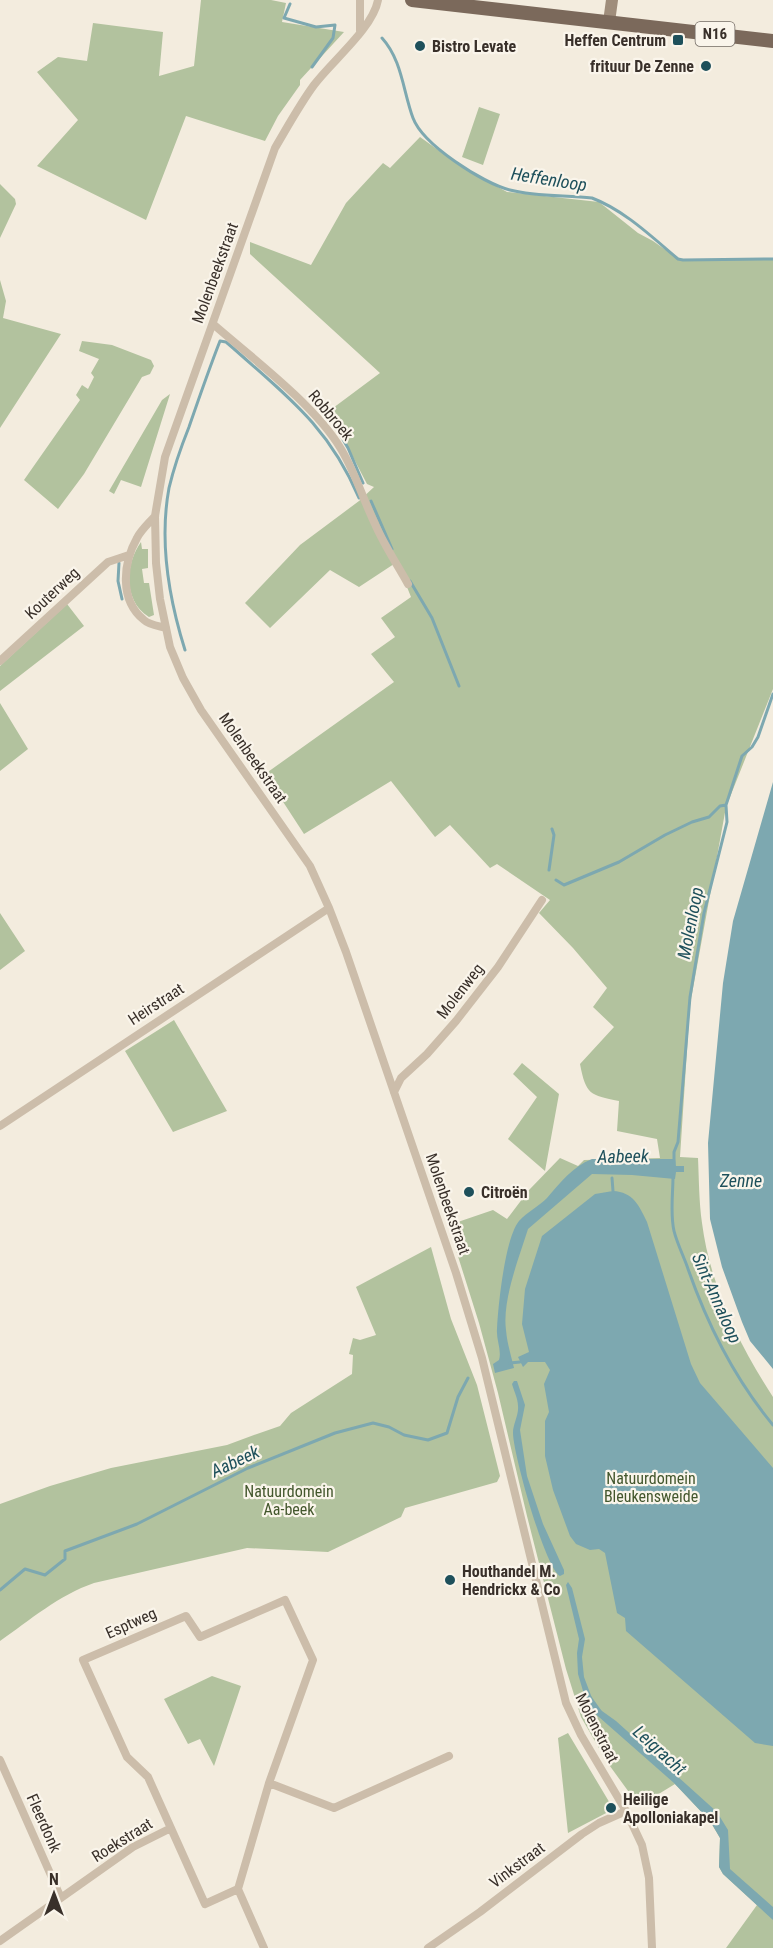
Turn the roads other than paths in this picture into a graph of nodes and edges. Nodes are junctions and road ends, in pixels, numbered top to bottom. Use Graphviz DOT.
graph roads {
  1 [pos="360,0"];
  2 [pos="378,0"];
  3 [pos="412,0"];
  4 [pos="612,0"];
  5 [pos="609,22"];
  6 [pos="360,31"];
  7 [pos="773,41"];
  8 [pos="213,324"];
  9 [pos="154,516"];
  10 [pos="129,555"];
  11 [pos="408,584"];
  12 [pos="166,628"];
  13 [pos="0,661"];
  14 [pos="542,900"];
  15 [pos="329,908"];
  16 [pos="394,1092"];
  17 [pos="0,1126"];
  18 [pos="520,1516"];
  19 [pos="449,1756"];
  20 [pos="0,1760"];
  21 [pos="268,1783"];
  22 [pos="626,1811"];
  23 [pos="171,1828"];
  24 [pos="238,1889"];
  25 [pos="61,1898"];
  26 [pos="0,1941"];
  27 [pos="264,1948"];
  28 [pos="428,1948"];
  29 [pos="652,1948"];
  1 -- 6 [label="street"];
  2 -- 6 [label="street, Molenbeekstraat"];
  3 -- 5 [label="main road, N16"];
  4 -- 5 [label="street"];
  5 -- 7 [label="main road, N16"];
  6 -- 8 [label="street, Molenbeekstraat"];
  8 -- 9 [label="street, Molenbeekstraat"];
  8 -- 11 [label="street, Robbroek"];
  9 -- 10 [label="street"];
  9 -- 12 [label="street, Molenbeekstraat"];
  10 -- 12 [label="street"];
  10 -- 13 [label="street, Kouterweg"];
  12 -- 15 [label="street, Molenbeekstraat"];
  14 -- 16 [label="street, Molenweg"];
  15 -- 16 [label="street, Molenbeekstraat"];
  15 -- 17 [label="street, Heirstraat"];
  16 -- 18 [label="street, Molenbeekstraat"];
  18 -- 22 [label="street, Molenstraat"];
  19 -- 21 [label="street"];
  20 -- 25 [label="street, Fleerdonk"];
  21 -- 23 [label="street, Esptweg"];
  21 -- 24 [label="street, Esptweg"];
  22 -- 28 [label="street, Vinkstraat"];
  22 -- 29 [label="street, Molenstraat"];
  23 -- 24 [label="street, Esptweg"];
  23 -- 25 [label="street, Roekstraat"];
  24 -- 27 [label="street"];
  25 -- 26 [label="street, Roekstraat"];
}
